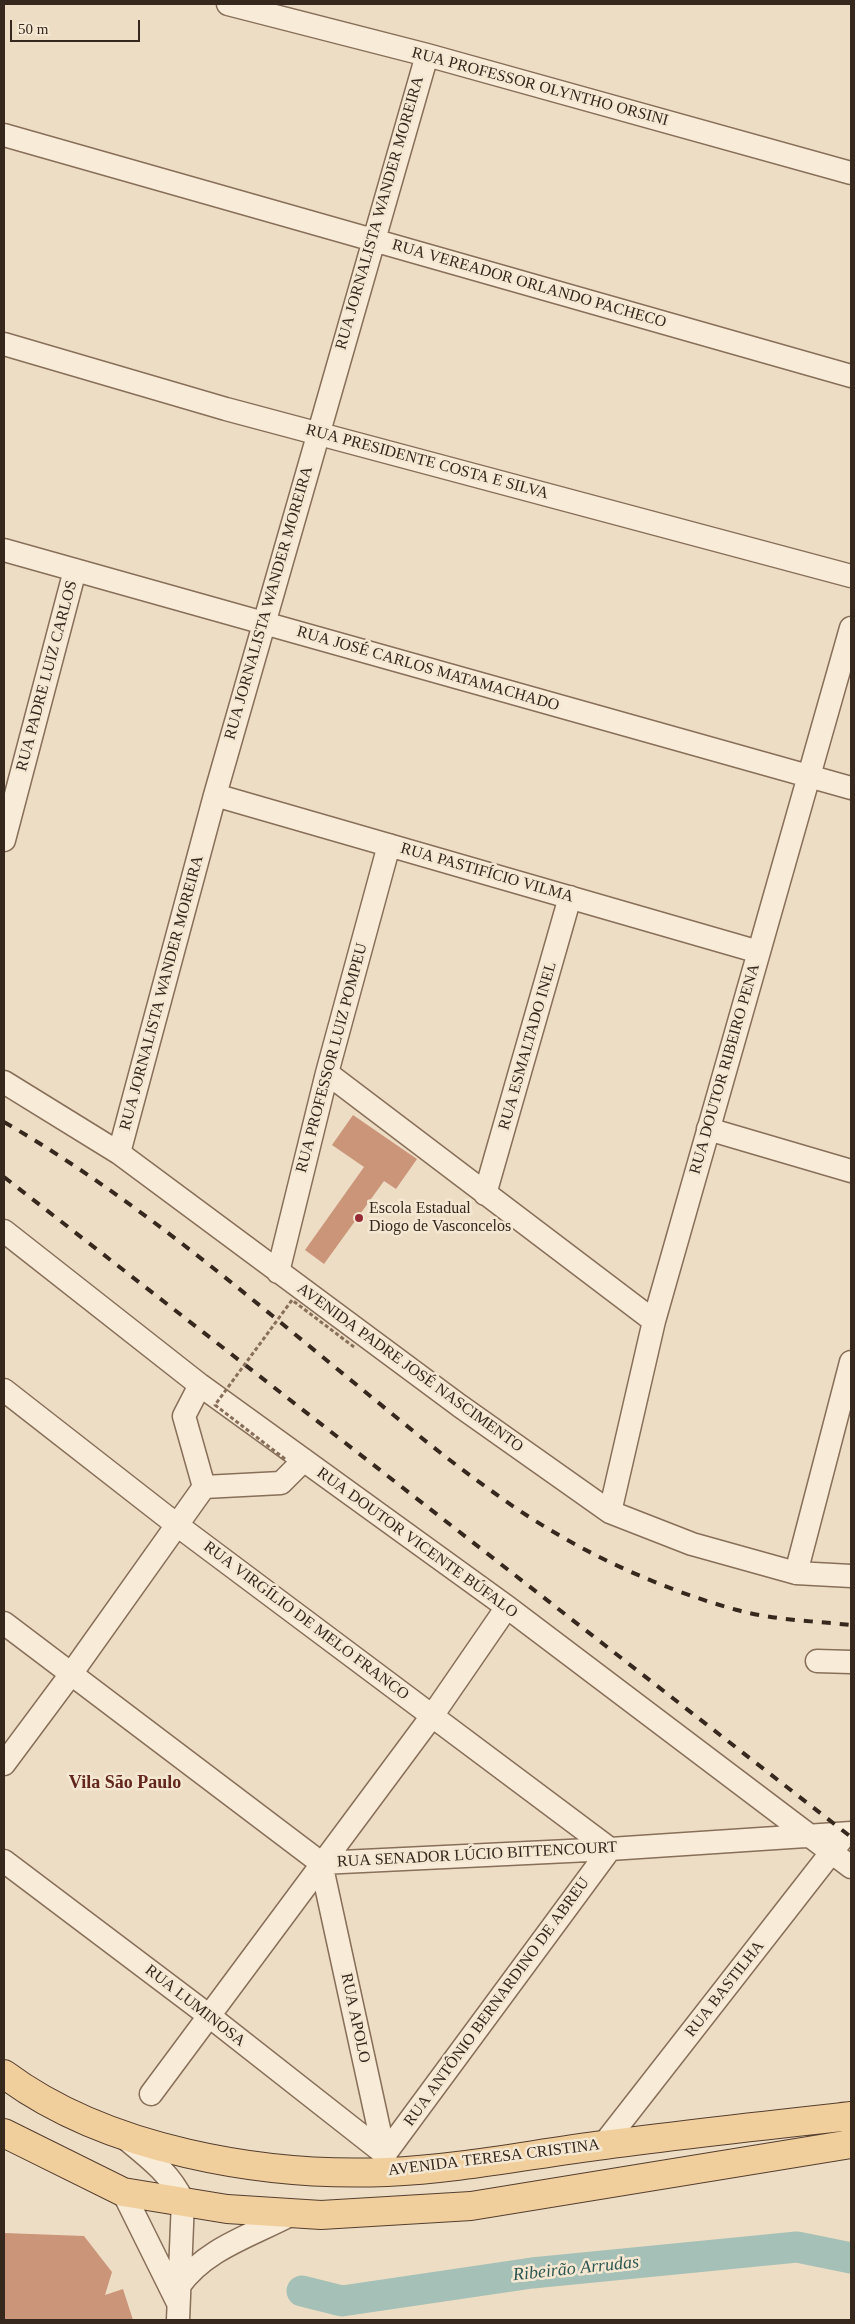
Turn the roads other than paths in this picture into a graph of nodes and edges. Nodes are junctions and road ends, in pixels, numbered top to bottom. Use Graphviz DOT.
graph roads {
  1 [pos="228,4"];
  2 [pos="427,55"];
  3 [pos="4,136"];
  4 [pos="851,173"];
  5 [pos="372,239"];
  6 [pos="4,344"];
  7 [pos="851,376"];
  8 [pos="317,433"];
  9 [pos="4,550"];
  10 [pos="75,570"];
  11 [pos="851,576"];
  12 [pos="264,622"];
  13 [pos="851,628"];
  14 [pos="808,776"];
  15 [pos="851,788"];
  16 [pos="215,795"];
  17 [pos="4,840"];
  18 [pos="389,845"];
  19 [pos="570,897"];
  20 [pos="758,952"];
  21 [pos="327,1073"];
  22 [pos="4,1082"];
  23 [pos="708,1130"];
  24 [pos="119,1152"];
  25 [pos="851,1172"];
  26 [pos="485,1194"];
  27 [pos="4,1231"];
  28 [pos="278,1272"];
  29 [pos="654,1321"];
  30 [pos="851,1362"];
  31 [pos="200,1385"];
  32 [pos="4,1390"];
  33 [pos="295,1460"];
  34 [pos="204,1487"];
  35 [pos="610,1512"];
  36 [pos="177,1525"];
  37 [pos="796,1573"];
  38 [pos="851,1576"];
  39 [pos="507,1607"];
  40 [pos="4,1624"];
  41 [pos="817,1661"];
  42 [pos="851,1662"];
  43 [pos="71,1674"];
  44 [pos="432,1716"];
  45 [pos="4,1764"];
  46 [pos="849,1833"];
  47 [pos="806,1835"];
  48 [pos="610,1849"];
  49 [pos="832,1852"];
  50 [pos="4,1861"];
  51 [pos="321,1864"];
  52 [pos="851,1867"];
  53 [pos="208,2015"];
  54 [pos="4,2074"];
  55 [pos="151,2094"];
  56 [pos="851,2116"];
  57 [pos="4,2133"];
  58 [pos="119,2133"];
  59 [pos="851,2144"];
  60 [pos="603,2145"];
  61 [pos="386,2163"];
  62 [pos="123,2192"];
  63 [pos="183,2201"];
  64 [pos="455,2207"];
  65 [pos="292,2214"];
  66 [pos="321,2215"];
  67 [pos="179,2304"];
  1 -- 2 [label="street, RUA PROFESSOR OLYNTHO ORSINI"];
  2 -- 4 [label="street, RUA PROFESSOR OLYNTHO ORSINI"];
  2 -- 5 [label="street, RUA JORNALISTA WANDER MOREIRA"];
  3 -- 5 [label="street, RUA VEREADOR ORLANDO PACHECO"];
  5 -- 7 [label="street, RUA VEREADOR ORLANDO PACHECO"];
  5 -- 8 [label="street, RUA JORNALISTA WANDER MOREIRA"];
  6 -- 8 [label="street, RUA PRESIDENTE COSTA E SILVA"];
  8 -- 11 [label="street, RUA PRESIDENTE COSTA E SILVA"];
  8 -- 12 [label="street, RUA JORNALISTA WANDER MOREIRA"];
  9 -- 10 [label="street, RUA JOSÉ CARLOS MATAMACHADO"];
  10 -- 12 [label="street, RUA JOSÉ CARLOS MATAMACHADO"];
  10 -- 17 [label="street, RUA PADRE LUIZ CARLOS"];
  12 -- 14 [label="street, RUA JOSÉ CARLOS MATAMACHADO"];
  12 -- 16 [label="street, RUA JORNALISTA WANDER MOREIRA"];
  13 -- 14 [label="street, RUA DOUTOR RIBEIRO PENA"];
  14 -- 15 [label="street, RUA JOSÉ CARLOS MATAMACHADO"];
  14 -- 20 [label="street, RUA DOUTOR RIBEIRO PENA"];
  16 -- 18 [label="street, RUA PASTIFÍCIO VILMA"];
  16 -- 24 [label="street, RUA JORNALISTA WANDER MOREIRA"];
  18 -- 19 [label="street, RUA PASTIFÍCIO VILMA"];
  18 -- 21 [label="street, RUA PROFESSOR LUIZ POMPEU"];
  19 -- 20 [label="street, RUA PASTIFÍCIO VILMA"];
  19 -- 26 [label="street, RUA ESMALTADO INEL"];
  20 -- 23 [label="street, RUA DOUTOR RIBEIRO PENA"];
  21 -- 26 [label="street"];
  21 -- 28 [label="street, RUA PROFESSOR LUIZ POMPEU"];
  22 -- 24 [label="street, AVENIDA PADRE JOSÉ NASCIMENTO"];
  23 -- 25 [label="street"];
  23 -- 29 [label="street, RUA DOUTOR RIBEIRO PENA"];
  24 -- 28 [label="street, AVENIDA PADRE JOSÉ NASCIMENTO"];
  26 -- 29 [label="street"];
  27 -- 31 [label="street, RUA DOUTOR VICENTE BÚFALO"];
  28 -- 35 [label="street, AVENIDA PADRE JOSÉ NASCIMENTO"];
  29 -- 35 [label="street, RUA DOUTOR RIBEIRO PENA"];
  30 -- 37 [label="street"];
  31 -- 33 [label="street, RUA DOUTOR VICENTE BÚFALO"];
  31 -- 34 [label="street"];
  32 -- 36 [label="street, RUA VIRGÍLIO DE MELO FRANCO"];
  33 -- 34 [label="street"];
  33 -- 39 [label="street, RUA DOUTOR VICENTE BÚFALO"];
  34 -- 36 [label="street"];
  35 -- 37 [label="street, AVENIDA PADRE JOSÉ NASCIMENTO"];
  36 -- 43 [label="street"];
  36 -- 44 [label="street, RUA VIRGÍLIO DE MELO FRANCO"];
  37 -- 38 [label="street, AVENIDA PADRE JOSÉ NASCIMENTO"];
  39 -- 44 [label="street"];
  39 -- 47 [label="street, RUA DOUTOR VICENTE BÚFALO"];
  40 -- 43 [label="street, RUA SENADOR LÚCIO BITTENCOURT"];
  41 -- 42 [label="street"];
  43 -- 45 [label="street"];
  43 -- 51 [label="street, RUA SENADOR LÚCIO BITTENCOURT"];
  44 -- 48 [label="street, RUA VIRGÍLIO DE MELO FRANCO"];
  44 -- 51 [label="street"];
  46 -- 47 [label="street, RUA SENADOR LÚCIO BITTENCOURT"];
  46 -- 49 [label="street, RUA BASTILHA"];
  47 -- 48 [label="street, RUA SENADOR LÚCIO BITTENCOURT"];
  47 -- 49 [label="street, RUA DOUTOR VICENTE BÚFALO"];
  48 -- 51 [label="street, RUA SENADOR LÚCIO BITTENCOURT"];
  48 -- 61 [label="street, RUA ANTÔNIO BERNARDINO DE ABREU"];
  49 -- 52 [label="street, RUA DOUTOR VICENTE BÚFALO"];
  49 -- 60 [label="street, RUA BASTILHA"];
  50 -- 53 [label="street, RUA LUMINOSA"];
  51 -- 53 [label="street"];
  51 -- 61 [label="street, RUA APOLO"];
  53 -- 55 [label="street"];
  53 -- 61 [label="street, RUA LUMINOSA"];
  54 -- 58 [label="main road, AVENIDA TERESA CRISTINA"];
  56 -- 60 [label="main road, AVENIDA TERESA CRISTINA"];
  57 -- 62 [label="main road"];
  58 -- 61 [label="main road, AVENIDA TERESA CRISTINA"];
  58 -- 63 [label="street"];
  59 -- 64 [label="main road"];
  60 -- 61 [label="main road, AVENIDA TERESA CRISTINA"];
  61 -- 64 [label="main road"];
  61 -- 66 [label="main road"];
  62 -- 63 [label="main road"];
  62 -- 67 [label="street"];
  63 -- 65 [label="main road"];
  63 -- 67 [label="street"];
  64 -- 66 [label="main road"];
  65 -- 66 [label="main road"];
  65 -- 67 [label="street"];
}
